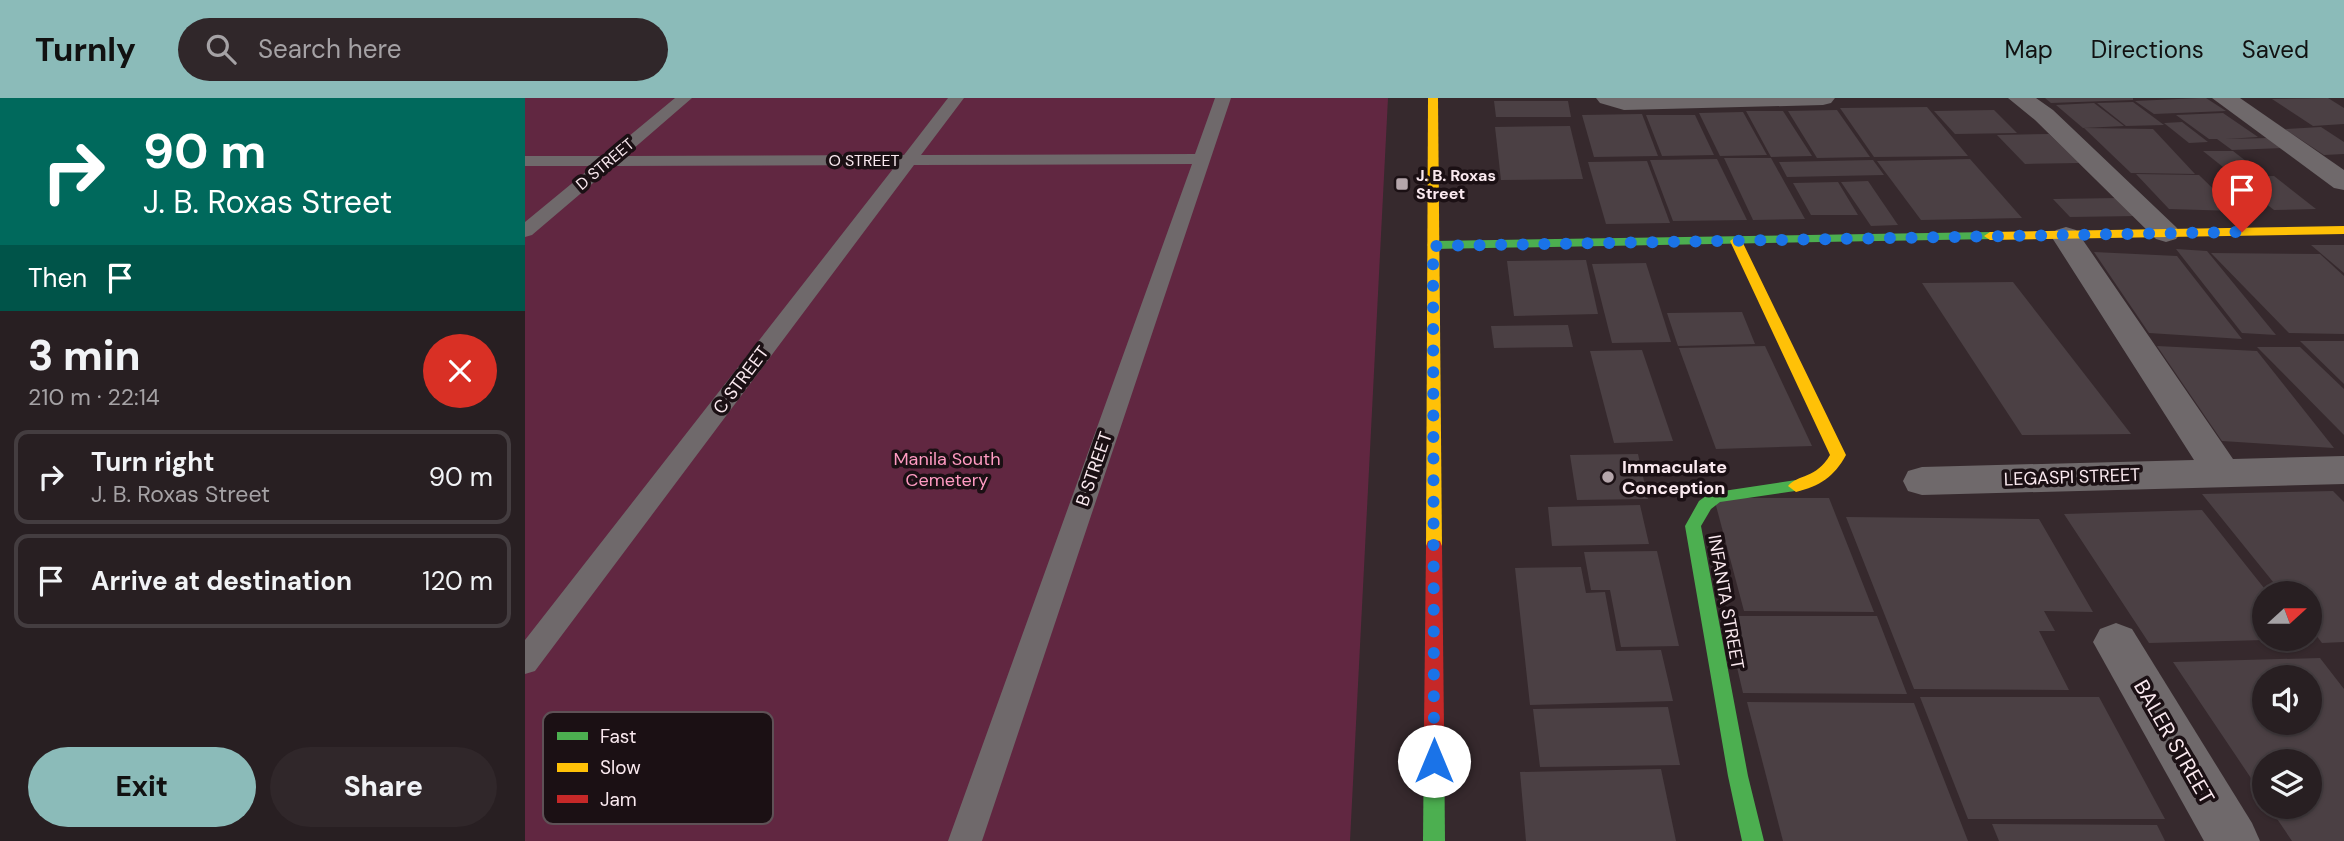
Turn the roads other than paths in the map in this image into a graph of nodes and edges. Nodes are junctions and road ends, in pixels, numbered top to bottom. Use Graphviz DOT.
graph roads {
  1 [pos="684,98"];
  2 [pos="956,98"];
  3 [pos="1223,98"];
  4 [pos="1433,98"];
  5 [pos="1608,98"];
  6 [pos="1823,98"];
  7 [pos="2020,98"];
  8 [pos="2224,98"];
  9 [pos="1202,159"];
  10 [pos="909,160"];
  11 [pos="525,161"];
  12 [pos="609,161"];
  13 [pos="2344,182"];
  14 [pos="2344,230"];
  15 [pos="525,231"];
  16 [pos="2166,233"];
  17 [pos="2066,236"];
  18 [pos="1736,241"];
  19 [pos="1433,246"];
  20 [pos="2344,470"];
  21 [pos="2221,471"];
  22 [pos="1922,481"];
  23 [pos="2116,642"];
  24 [pos="525,662"];
  25 [pos="965,841"];
  26 [pos="1434,841"];
  27 [pos="1753,841"];
  28 [pos="2232,841"];
  1 -- 12 [label="lane, D STREET"];
  2 -- 10 [label="lane, C STREET"];
  3 -- 9 [label="lane, B STREET"];
  4 -- 19 [label="street"];
  5 -- 6 [label="street"];
  7 -- 16 [label="street"];
  8 -- 13 [label="street"];
  9 -- 10 [label="lane, O STREET"];
  9 -- 25 [label="lane, B STREET"];
  10 -- 12 [label="lane, O STREET"];
  10 -- 24 [label="lane, C STREET"];
  11 -- 12 [label="lane, O STREET"];
  12 -- 15 [label="lane, D STREET"];
  14 -- 16 [label="street"];
  16 -- 17 [label="street"];
  17 -- 18 [label="street"];
  17 -- 21 [label="street"];
  18 -- 19 [label="street"];
  18 -- 27 [label="street, INFANTA STREET"];
  19 -- 26 [label="street"];
  20 -- 21 [label="street, LEGASPI STREET"];
  21 -- 22 [label="street, LEGASPI STREET"];
  23 -- 28 [label="street, BALER STREET"];
}
